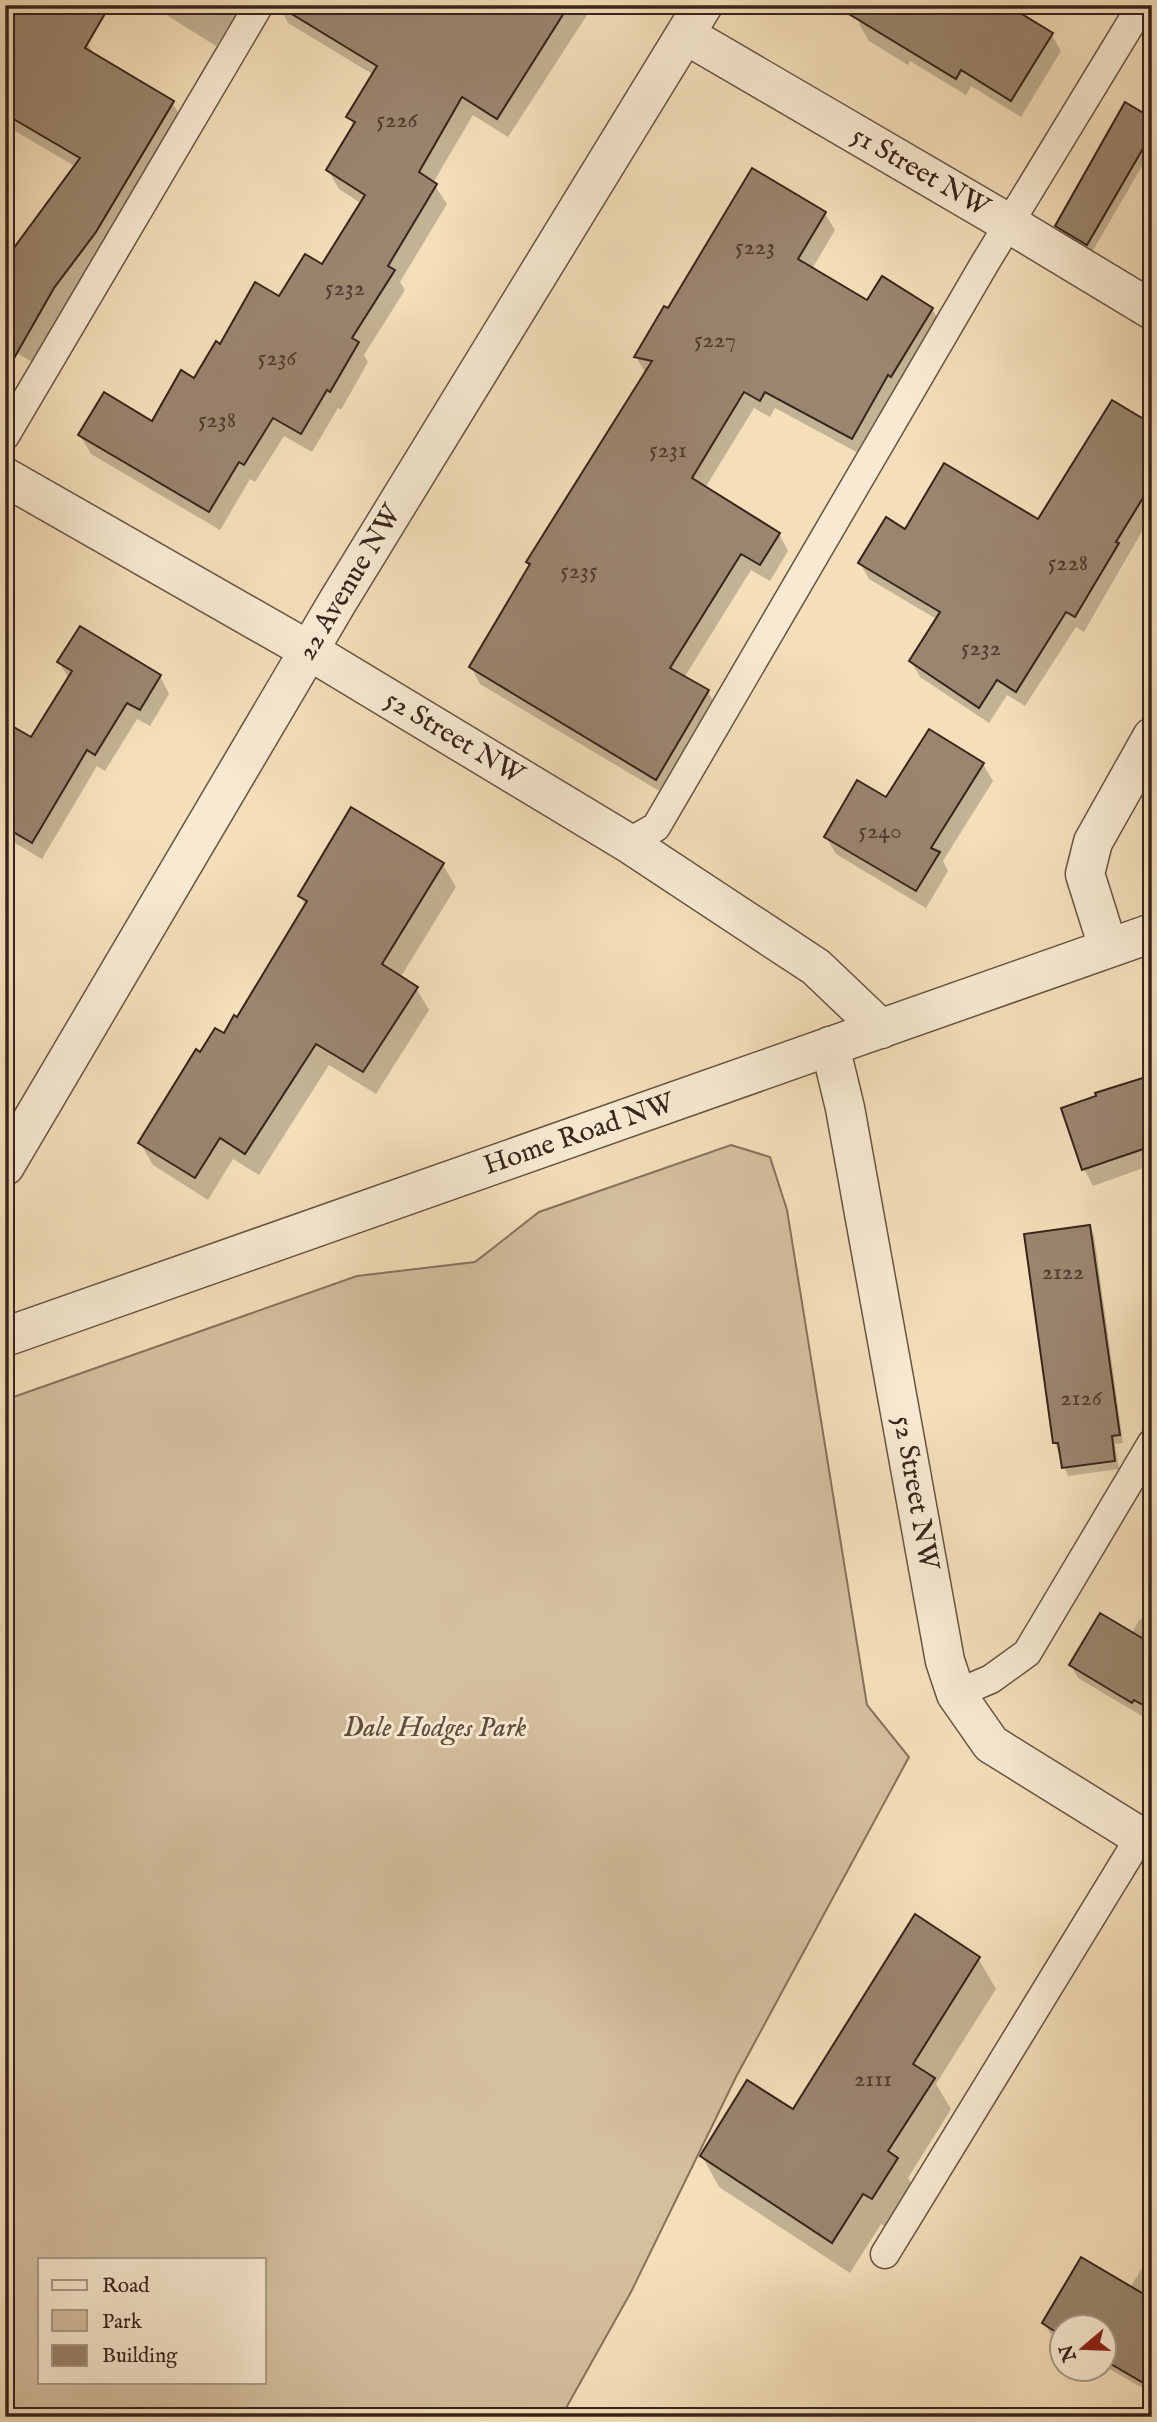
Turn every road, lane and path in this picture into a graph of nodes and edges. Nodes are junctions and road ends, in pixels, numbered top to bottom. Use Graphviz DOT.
graph roads {
  1 [pos="259,5"];
  2 [pos="1142,5"];
  3 [pos="695,20"];
  4 [pos="1009,223"];
  5 [pos="1152,310"];
  6 [pos="5,436"];
  7 [pos="5,477"];
  8 [pos="308,650"];
  9 [pos="1152,737"];
  10 [pos="628,843"];
  11 [pos="1152,933"];
  12 [pos="1108,947"];
  13 [pos="881,1029"];
  14 [pos="830,1045"];
  15 [pos="5,1166"];
  16 [pos="5,1337"];
  17 [pos="1152,1443"];
  18 [pos="956,1694"];
  19 [pos="1146,1840"];
  20 [pos="886,2254"];
  1 -- 6 [label="lane"];
  2 -- 4 [label="lane"];
  3 -- 4 [label="street, 51 Street NW"];
  3 -- 8 [label="street, 22 Avenue NW"];
  4 -- 5 [label="street, 51 Street NW"];
  4 -- 10 [label="lane"];
  7 -- 8 [label="street, 52 Street NW"];
  8 -- 10 [label="street, 52 Street NW"];
  8 -- 15 [label="street, 22 Avenue NW"];
  9 -- 12 [label="street"];
  10 -- 13 [label="street, 52 Street NW"];
  11 -- 12 [label="street, Home Road NW"];
  12 -- 13 [label="street, Home Road NW"];
  13 -- 14 [label="street, Home Road NW"];
  14 -- 16 [label="street, Home Road NW"];
  14 -- 18 [label="street, 52 Street NW"];
  17 -- 18 [label="lane"];
  18 -- 19 [label="street, 52 Street NW"];
  19 -- 20 [label="lane"];
}
